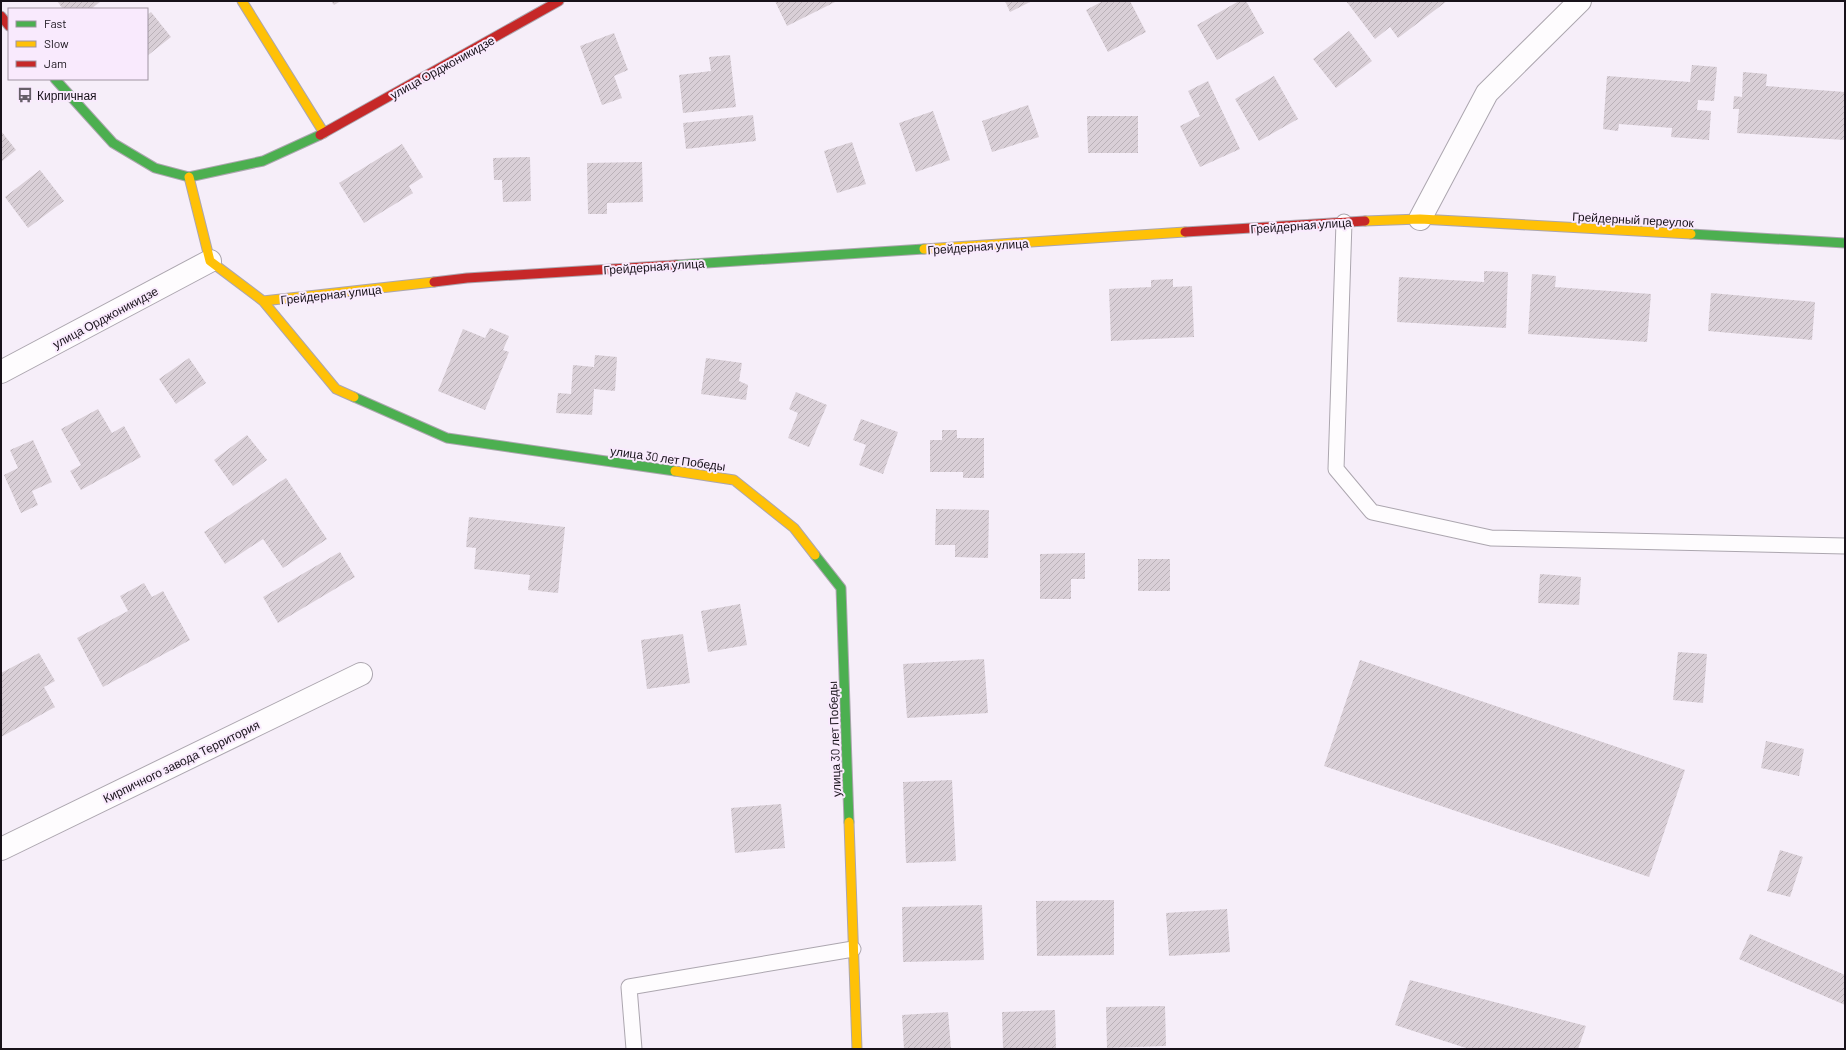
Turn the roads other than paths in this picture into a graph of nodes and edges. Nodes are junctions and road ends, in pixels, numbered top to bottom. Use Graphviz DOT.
graph roads {
  1 [pos="242,1"];
  2 [pos="559,1"];
  3 [pos="1580,1"];
  4 [pos="1,16"];
  5 [pos="8,25"];
  6 [pos="56,80"];
  7 [pos="324,133"];
  8 [pos="189,177"];
  9 [pos="1420,219"];
  10 [pos="1344,222"];
  11 [pos="1845,243"];
  12 [pos="210,261"];
  13 [pos="263,302"];
  14 [pos="1,372"];
  15 [pos="1845,546"];
  16 [pos="362,674"];
  17 [pos="1,849"];
  18 [pos="853,949"];
  19 [pos="634,1049"];
  20 [pos="857,1049"];
  1 -- 7 [label="street"];
  2 -- 7 [label="street, улица Орджоникидзе"];
  3 -- 9 [label="street"];
  4 -- 5 [label="street"];
  6 -- 8 [label="street"];
  7 -- 8 [label="street, улица Орджоникидзе"];
  8 -- 12 [label="street"];
  9 -- 10 [label="street, Грейдерная улица"];
  9 -- 11 [label="street, Грейдерный переулок"];
  10 -- 13 [label="street, Грейдерная улица"];
  10 -- 15 [label="lane"];
  12 -- 13 [label="street, улица 30 лет Победы"];
  12 -- 14 [label="street, улица Орджоникидзе"];
  13 -- 18 [label="street, улица 30 лет Победы"];
  16 -- 17 [label="street, Кирпичного завода Территория"];
  18 -- 19 [label="lane"];
  18 -- 20 [label="street, улица 30 лет Победы"];
}
